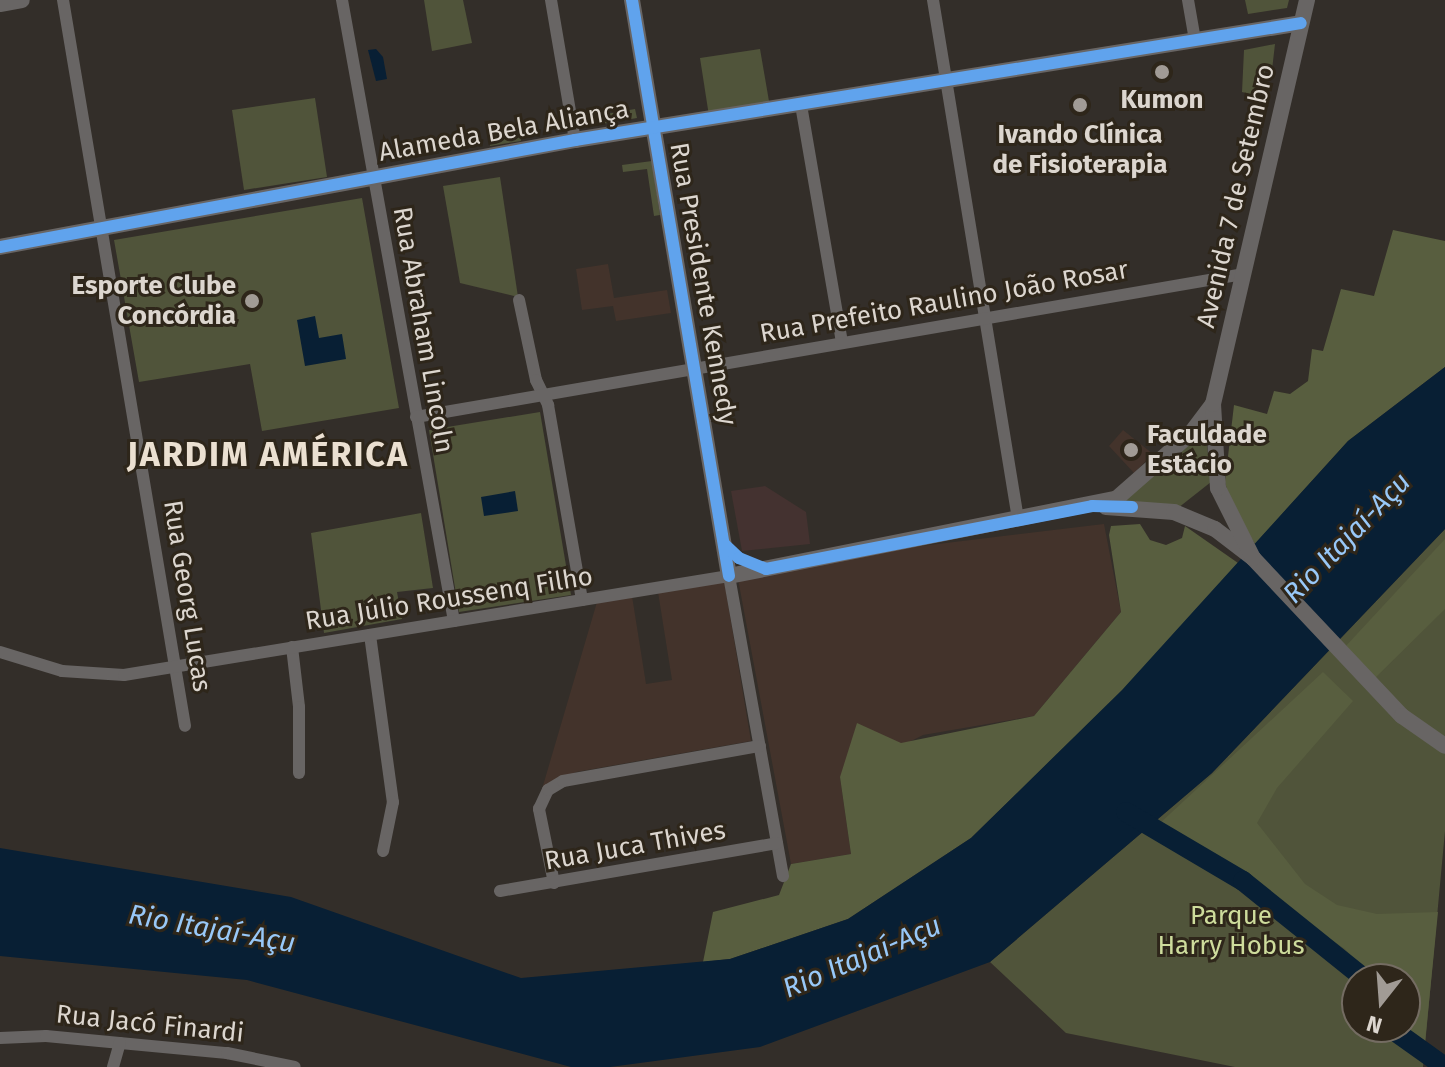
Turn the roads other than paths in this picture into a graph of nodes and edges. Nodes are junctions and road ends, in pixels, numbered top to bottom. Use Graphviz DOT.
graph roads {
  1 [pos="22,0"];
  2 [pos="63,0"];
  3 [pos="342,0"];
  4 [pos="551,0"];
  5 [pos="632,0"];
  6 [pos="933,0"];
  7 [pos="1188,0"];
  8 [pos="1307,0"];
  9 [pos="0,4"];
  10 [pos="1301,23"];
  11 [pos="1195,40"];
  12 [pos="947,81"];
  13 [pos="801,105"];
  14 [pos="653,127"];
  15 [pos="575,140"];
  16 [pos="372,177"];
  17 [pos="102,227"];
  18 [pos="0,247"];
  19 [pos="1243,274"];
  20 [pos="519,300"];
  21 [pos="987,316"];
  22 [pos="842,342"];
  23 [pos="695,367"];
  24 [pos="542,394"];
  25 [pos="1213,404"];
  26 [pos="416,417"];
  27 [pos="1092,506"];
  28 [pos="1018,519"];
  29 [pos="724,544"];
  30 [pos="1253,558"];
  31 [pos="766,569"];
  32 [pos="729,576"];
  33 [pos="582,600"];
  34 [pos="454,621"];
  35 [pos="370,635"];
  36 [pos="292,647"];
  37 [pos="0,652"];
  38 [pos="176,667"];
  39 [pos="185,726"];
  40 [pos="760,746"];
  41 [pos="1445,746"];
  42 [pos="299,773"];
  43 [pos="777,843"];
  44 [pos="383,851"];
  45 [pos="783,876"];
  46 [pos="554,883"];
  47 [pos="500,891"];
  48 [pos="0,1038"];
  49 [pos="120,1043"];
  50 [pos="113,1067"];
  51 [pos="295,1067"];
  1 -- 9 [label="street"];
  2 -- 17 [label="street, Rua Georg Lucas"];
  3 -- 16 [label="street, Rua Abraham Lincoln"];
  4 -- 15 [label="street"];
  5 -- 14 [label="street, Rua Presidente Kennedy"];
  6 -- 12 [label="street"];
  7 -- 11 [label="street"];
  8 -- 10 [label="street, Avenida 7 de Setembro"];
  10 -- 11 [label="street, Alameda Bela Aliança"];
  10 -- 19 [label="street, Avenida 7 de Setembro"];
  11 -- 12 [label="street, Alameda Bela Aliança"];
  12 -- 13 [label="street, Alameda Bela Aliança"];
  12 -- 21 [label="street"];
  13 -- 14 [label="street, Alameda Bela Aliança"];
  13 -- 22 [label="street"];
  14 -- 15 [label="street, Alameda Bela Aliança"];
  14 -- 23 [label="street, Rua Presidente Kennedy"];
  15 -- 16 [label="street, Alameda Bela Aliança"];
  16 -- 17 [label="street, Alameda Bela Aliança"];
  16 -- 26 [label="street, Rua Abraham Lincoln"];
  17 -- 18 [label="street, Alameda Bela Aliança"];
  17 -- 38 [label="street, Rua Georg Lucas"];
  19 -- 21 [label="street, Rua Prefeito Raulino João Rosar"];
  19 -- 25 [label="street, Avenida 7 de Setembro"];
  20 -- 24 [label="street"];
  21 -- 22 [label="street, Rua Prefeito Raulino João Rosar"];
  21 -- 28 [label="street"];
  22 -- 23 [label="street, Rua Prefeito Raulino João Rosar"];
  23 -- 24 [label="street, Rua Prefeito Raulino João Rosar"];
  23 -- 29 [label="street, Rua Presidente Kennedy"];
  24 -- 26 [label="street, Rua Prefeito Raulino João Rosar"];
  24 -- 33 [label="street"];
  25 -- 27 [label="street"];
  25 -- 30 [label="street, Avenida 7 de Setembro"];
  26 -- 34 [label="street, Rua Abraham Lincoln"];
  27 -- 28 [label="street"];
  27 -- 30 [label="street"];
  28 -- 31 [label="street"];
  29 -- 31 [label="street"];
  29 -- 32 [label="street, Rua Presidente Kennedy"];
  30 -- 41 [label="street"];
  31 -- 32 [label="street"];
  32 -- 33 [label="street, Rua Júlio Roussenq Filho"];
  32 -- 40 [label="street, Rua Presidente Kennedy"];
  33 -- 34 [label="street, Rua Júlio Roussenq Filho"];
  34 -- 35 [label="street, Rua Júlio Roussenq Filho"];
  35 -- 36 [label="street, Rua Júlio Roussenq Filho"];
  35 -- 44 [label="street"];
  36 -- 38 [label="street, Rua Júlio Roussenq Filho"];
  36 -- 42 [label="street"];
  37 -- 38 [label="street, Rua Júlio Roussenq Filho"];
  38 -- 39 [label="street, Rua Georg Lucas"];
  40 -- 43 [label="street, Rua Presidente Kennedy"];
  40 -- 46 [label="street"];
  43 -- 45 [label="street, Rua Presidente Kennedy"];
  43 -- 46 [label="street, Rua Juca Thives"];
  46 -- 47 [label="street, Rua Juca Thives"];
  48 -- 49 [label="street, Rua Jacó Finardi"];
  49 -- 50 [label="street"];
  49 -- 51 [label="street, Rua Jacó Finardi"];
}
